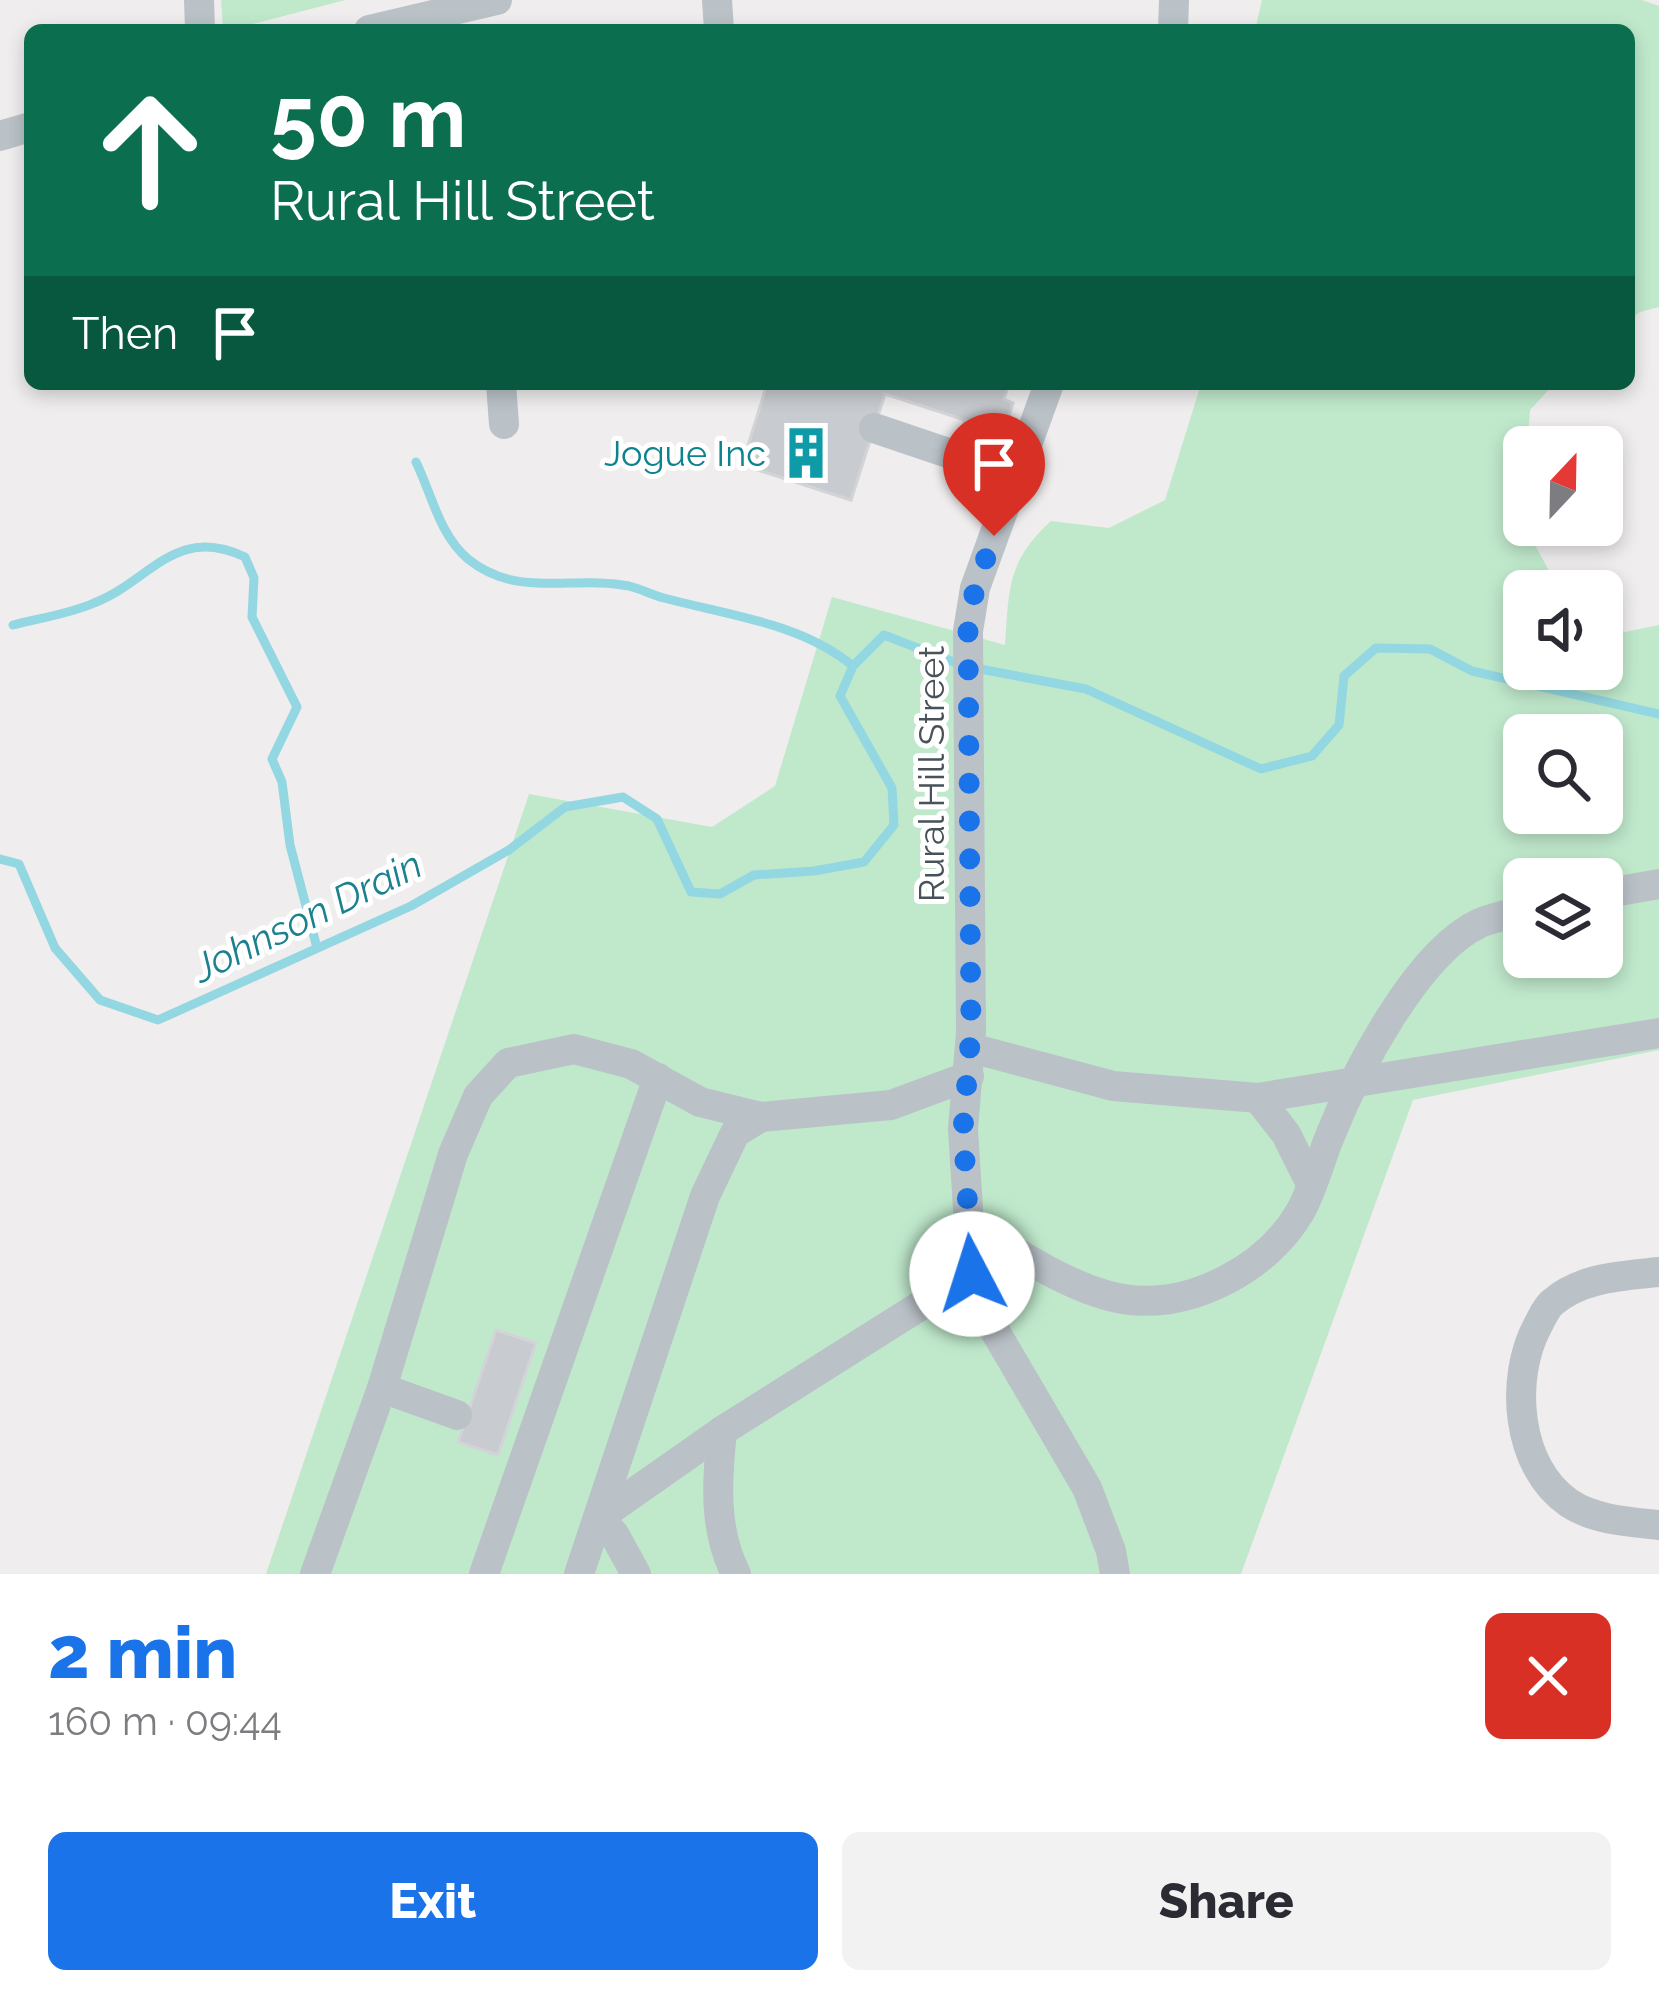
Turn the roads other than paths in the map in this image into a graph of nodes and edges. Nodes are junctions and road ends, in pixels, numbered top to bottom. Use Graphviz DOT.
graph roads {
  1 [pos="481,12"];
  2 [pos="403,24"];
  3 [pos="501,390"];
  4 [pos="1047,390"];
  5 [pos="504,424"];
  6 [pos="874,428"];
  7 [pos="1016,476"];
  8 [pos="1659,884"];
  9 [pos="1623,890"];
  10 [pos="1503,916"];
  11 [pos="1659,1033"];
  12 [pos="970,1052"];
  13 [pos="658,1078"];
  14 [pos="1351,1084"];
  15 [pos="1258,1098"];
  16 [pos="761,1118"];
  17 [pos="1311,1184"];
  18 [pos="967,1222"];
  19 [pos="1659,1272"];
  20 [pos="972,1274"];
  21 [pos="382,1388"];
  22 [pos="457,1414"];
  23 [pos="722,1431"];
  24 [pos="598,1517"];
  25 [pos="1659,1525"];
  26 [pos="315,1574"];
  27 [pos="484,1574"];
  28 [pos="579,1574"];
  29 [pos="636,1574"];
  30 [pos="736,1574"];
  31 [pos="1115,1574"];
  1 -- 2 [label="street"];
  3 -- 5 [label="street"];
  4 -- 7 [label="street, Rural Hill Street"];
  6 -- 7 [label="street"];
  7 -- 12 [label="street, Rural Hill Street"];
  8 -- 9 [label="street"];
  10 -- 14 [label="street"];
  11 -- 14 [label="street"];
  12 -- 15 [label="street"];
  12 -- 16 [label="street"];
  12 -- 18 [label="street, Rural Hill Street"];
  13 -- 16 [label="street"];
  13 -- 21 [label="street"];
  13 -- 27 [label="street"];
  14 -- 15 [label="street"];
  14 -- 17 [label="street"];
  15 -- 17 [label="street"];
  16 -- 24 [label="street"];
  17 -- 18 [label="street"];
  18 -- 20 [label="street, Rural Hill Street"];
  19 -- 25 [label="street"];
  20 -- 23 [label="street"];
  20 -- 31 [label="street, Rural Hill Street"];
  21 -- 22 [label="street"];
  21 -- 26 [label="street"];
  23 -- 24 [label="street"];
  23 -- 30 [label="street"];
  24 -- 28 [label="street"];
  24 -- 29 [label="street"];
}
